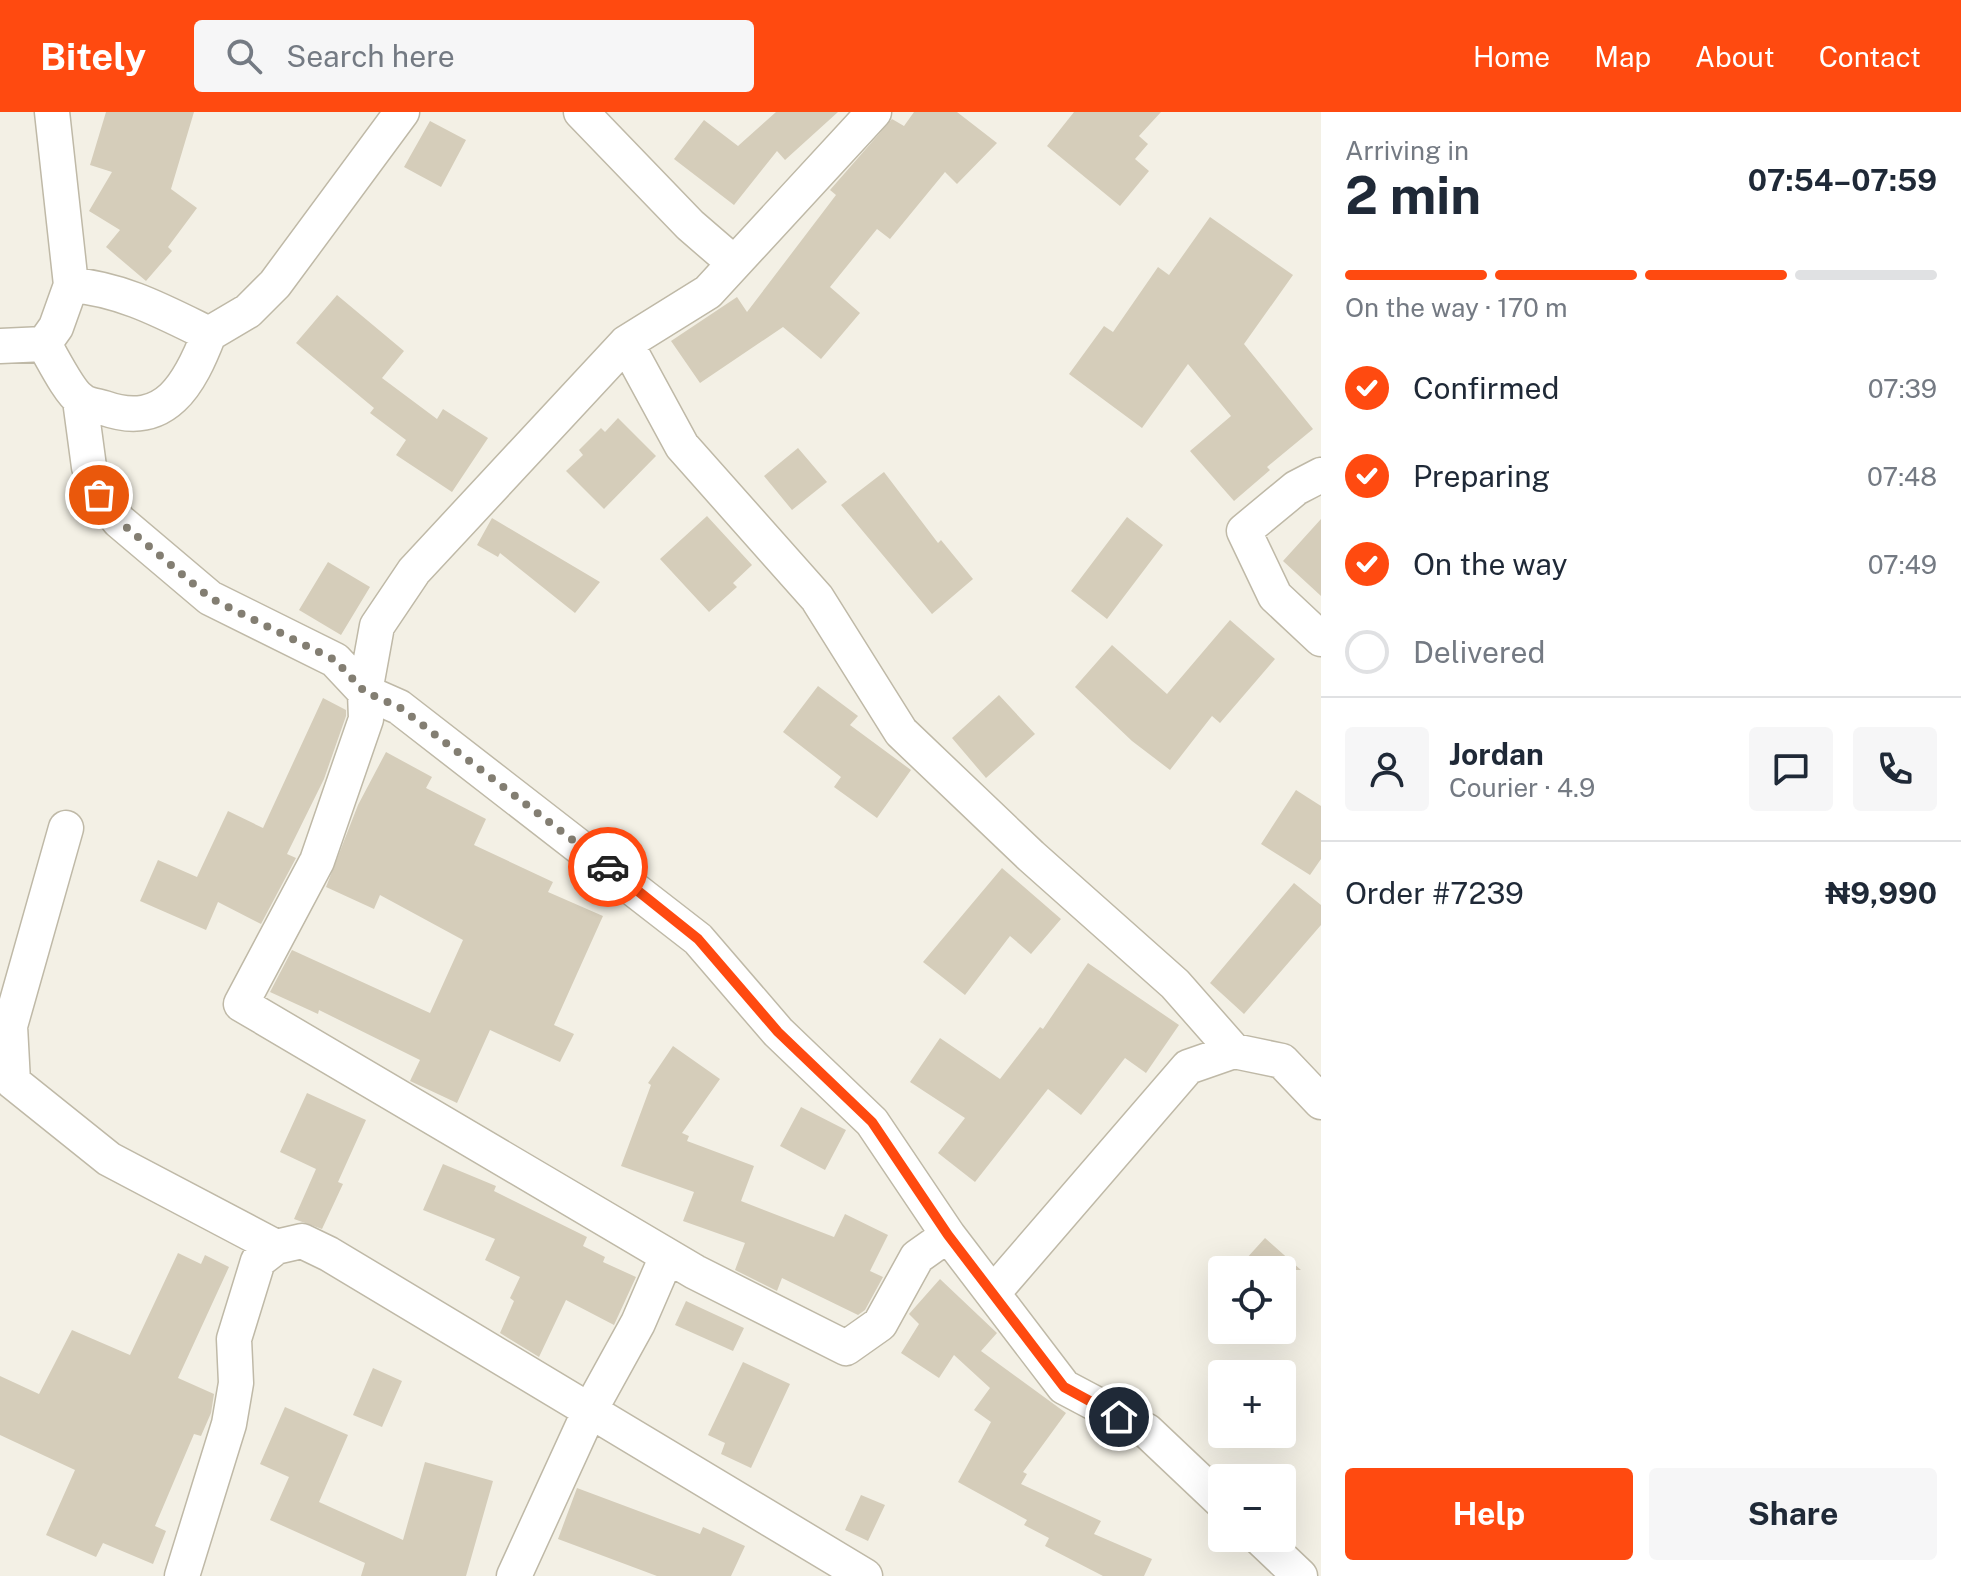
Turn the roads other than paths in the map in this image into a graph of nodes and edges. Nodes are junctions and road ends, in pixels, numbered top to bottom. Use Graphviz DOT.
graph roads {
  1 [pos="52,112"];
  2 [pos="402,112"];
  3 [pos="581,112"];
  4 [pos="874,112"];
  5 [pos="734,263"];
  6 [pos="71,285"];
  7 [pos="209,334"];
  8 [pos="626,343"];
  9 [pos="44,344"];
  10 [pos="0,346"];
  11 [pos="80,400"];
  12 [pos="1321,475"];
  13 [pos="1321,639"];
  14 [pos="365,692"];
  15 [pos="66,828"];
  16 [pos="1234,1051"];
  17 [pos="1321,1102"];
  18 [pos="948,1235"];
  19 [pos="276,1247"];
  20 [pos="667,1256"];
  21 [pos="993,1293"];
  22 [pos="590,1410"];
  23 [pos="1208,1489"];
  24 [pos="1275,1552"];
  25 [pos="182,1576"];
  26 [pos="514,1576"];
  27 [pos="865,1576"];
  28 [pos="1300,1576"];
  1 -- 6 [label="street"];
  2 -- 7 [label="street"];
  3 -- 5 [label="street"];
  4 -- 5 [label="street"];
  5 -- 8 [label="street"];
  6 -- 7 [label="street"];
  6 -- 9 [label="street"];
  7 -- 11 [label="street"];
  8 -- 14 [label="street"];
  8 -- 16 [label="street"];
  9 -- 10 [label="street"];
  9 -- 11 [label="street"];
  11 -- 14 [label="street"];
  12 -- 13 [label="street"];
  14 -- 18 [label="street"];
  14 -- 20 [label="street"];
  15 -- 19 [label="street"];
  16 -- 17 [label="street"];
  16 -- 21 [label="street"];
  18 -- 20 [label="street"];
  18 -- 21 [label="street"];
  19 -- 22 [label="street"];
  19 -- 25 [label="street"];
  20 -- 22 [label="street"];
  21 -- 23 [label="street"];
  22 -- 26 [label="street"];
  22 -- 27 [label="street"];
  24 -- 28 [label="street"];
}
